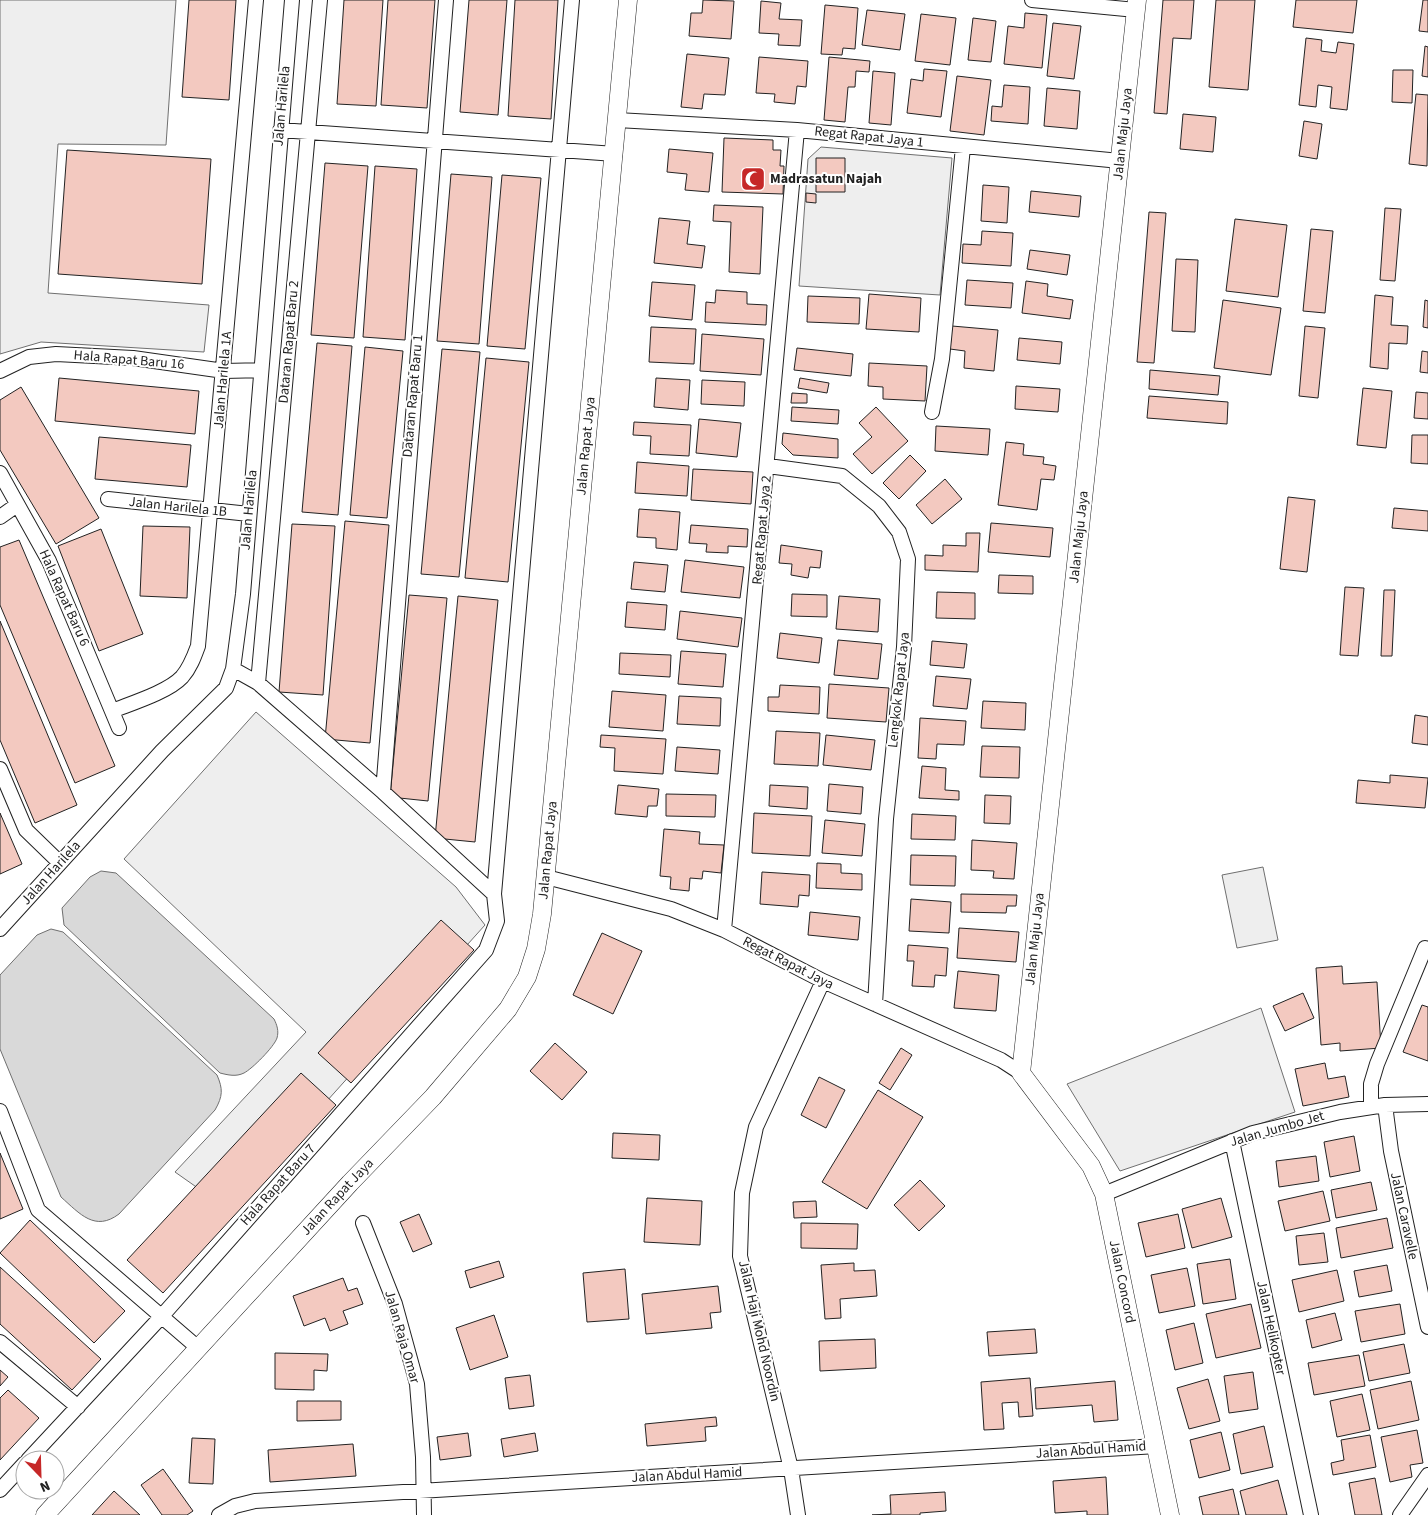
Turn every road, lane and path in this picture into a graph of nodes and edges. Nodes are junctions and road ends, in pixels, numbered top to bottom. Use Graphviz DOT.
graph roads {
  1 [pos="256,0"];
  2 [pos="292,0"];
  3 [pos="320,0"];
  4 [pos="446,0"];
  5 [pos="572,0"];
  6 [pos="628,0"];
  7 [pos="1032,0"];
  8 [pos="1137,5"];
  9 [pos="617,120"];
  10 [pos="280,130"];
  11 [pos="796,130"];
  12 [pos="309,132"];
  13 [pos="434,140"];
  14 [pos="963,147"];
  15 [pos="560,151"];
  16 [pos="615,154"];
  17 [pos="1120,162"];
  18 [pos="261,370"];
  19 [pos="0,371"];
  20 [pos="224,371"];
  21 [pos="932,412"];
  22 [pos="768,466"];
  23 [pos="0,473"];
  24 [pos="108,499"];
  25 [pos="17,505"];
  26 [pos="211,511"];
  27 [pos="249,514"];
  28 [pos="0,517"];
  29 [pos="233,669"];
  30 [pos="258,683"];
  31 [pos="112,711"];
  32 [pos="119,728"];
  33 [pos="0,769"];
  34 [pos="383,792"];
  35 [pos="60,864"];
  36 [pos="546,877"];
  37 [pos="494,894"];
  38 [pos="0,929"];
  39 [pos="724,930"];
  40 [pos="1425,948"];
  41 [pos="823,981"];
  42 [pos="875,1004"];
  43 [pos="1021,1073"];
  44 [pos="1428,1104"];
  45 [pos="1385,1105"];
  46 [pos="1371,1107"];
  47 [pos="0,1111"];
  48 [pos="1232,1142"];
  49 [pos="1104,1194"];
  50 [pos="363,1224"];
  51 [pos="160,1317"];
  52 [pos="1428,1326"];
  53 [pos="0,1342"];
  54 [pos="197,1347"];
  55 [pos="78,1407"];
  56 [pos="1157,1446"];
  57 [pos="37,1450"];
  58 [pos="791,1469"];
  59 [pos="15,1474"];
  60 [pos="1428,1475"];
  61 [pos="0,1490"];
  62 [pos="424,1491"];
  63 [pos="44,1515"];
  64 [pos="219,1515"];
  65 [pos="424,1515"];
  66 [pos="798,1515"];
  67 [pos="1170,1515"];
  68 [pos="1311,1515"];
  69 [pos="1400,1515"];
  1 -- 20 [label="street, Jalan Harilela 1A"];
  2 -- 10 [label="street, Jalan Harilela"];
  3 -- 12 [label="street, Dataran Rapat Baru 2"];
  4 -- 13 [label="street, Dataran Rapat Baru 1"];
  5 -- 15 [label="street"];
  6 -- 9 [label="street, Jalan Rapat Jaya"];
  7 -- 8 [label="street"];
  8 -- 17 [label="street, Jalan Maju Jaya"];
  9 -- 11 [label="street, Regat Rapat Jaya 1"];
  9 -- 16 [label="street, Jalan Rapat Jaya"];
  10 -- 12 [label="street"];
  10 -- 18 [label="street, Jalan Harilela"];
  11 -- 14 [label="street, Regat Rapat Jaya 1"];
  11 -- 22 [label="street, Regat Rapat Jaya 2"];
  12 -- 13 [label="street"];
  12 -- 30 [label="street, Dataran Rapat Baru 2"];
  13 -- 15 [label="street"];
  13 -- 34 [label="street, Dataran Rapat Baru 1"];
  14 -- 17 [label="street, Regat Rapat Jaya 1"];
  14 -- 21 [label="street"];
  15 -- 16 [label="street"];
  15 -- 37 [label="street"];
  16 -- 36 [label="street, Jalan Rapat Jaya"];
  17 -- 43 [label="street, Jalan Maju Jaya"];
  18 -- 20 [label="street, Hala Rapat Baru 16"];
  18 -- 27 [label="street, Jalan Harilela"];
  19 -- 20 [label="street, Hala Rapat Baru 16"];
  20 -- 26 [label="street, Jalan Harilela 1A"];
  22 -- 39 [label="street, Regat Rapat Jaya 2"];
  22 -- 42 [label="street, Lengkok Rapat Jaya"];
  23 -- 25 [label="street, Hala Rapat Baru 6"];
  24 -- 26 [label="street, Jalan Harilela 1B"];
  25 -- 28 [label="street"];
  25 -- 31 [label="street, Hala Rapat Baru 6"];
  26 -- 27 [label="street, Jalan Harilela 1B"];
  26 -- 31 [label="street, Jalan Harilela 1A"];
  27 -- 29 [label="street, Jalan Harilela"];
  29 -- 30 [label="street"];
  29 -- 35 [label="street, Jalan Harilela"];
  30 -- 34 [label="street"];
  31 -- 32 [label="street, Hala Rapat Baru 6"];
  33 -- 35 [label="street"];
  34 -- 37 [label="street"];
  35 -- 38 [label="street, Jalan Harilela"];
  36 -- 39 [label="street, Regat Rapat Jaya"];
  36 -- 54 [label="street, Jalan Rapat Jaya"];
  37 -- 51 [label="street, Hala Rapat Baru 7"];
  39 -- 41 [label="street, Regat Rapat Jaya"];
  40 -- 46 [label="street"];
  41 -- 42 [label="street, Regat Rapat Jaya"];
  41 -- 58 [label="street, Jalan Haji Mohd Noordin"];
  42 -- 43 [label="street, Regat Rapat Jaya"];
  43 -- 49 [label="street, Jalan Concord"];
  44 -- 45 [label="street, Jalan Jumbo Jet"];
  45 -- 46 [label="street, Jalan Jumbo Jet"];
  45 -- 52 [label="street, Jalan Caravelle"];
  46 -- 48 [label="street, Jalan Jumbo Jet"];
  47 -- 51 [label="street"];
  48 -- 49 [label="street, Jalan Jumbo Jet"];
  48 -- 68 [label="street, Jalan Helikopter"];
  49 -- 56 [label="street, Jalan Concord"];
  50 -- 62 [label="street, Jalan Raja Omar"];
  51 -- 54 [label="street"];
  51 -- 55 [label="street, Hala Rapat Baru 7"];
  53 -- 55 [label="street"];
  54 -- 63 [label="street, Jalan Rapat Jaya"];
  55 -- 57 [label="street, Hala Rapat Baru 7"];
  56 -- 58 [label="street, Jalan Abdul Hamid"];
  56 -- 67 [label="street, Jalan Concord"];
  58 -- 62 [label="street, Jalan Abdul Hamid"];
  58 -- 66 [label="street, Jalan Haji Mohd Noordin"];
  59 -- 61 [label="street"];
  60 -- 69 [label="street"];
  62 -- 64 [label="street, Jalan Abdul Hamid"];
  62 -- 65 [label="street, Jalan Raja Omar"];
}
